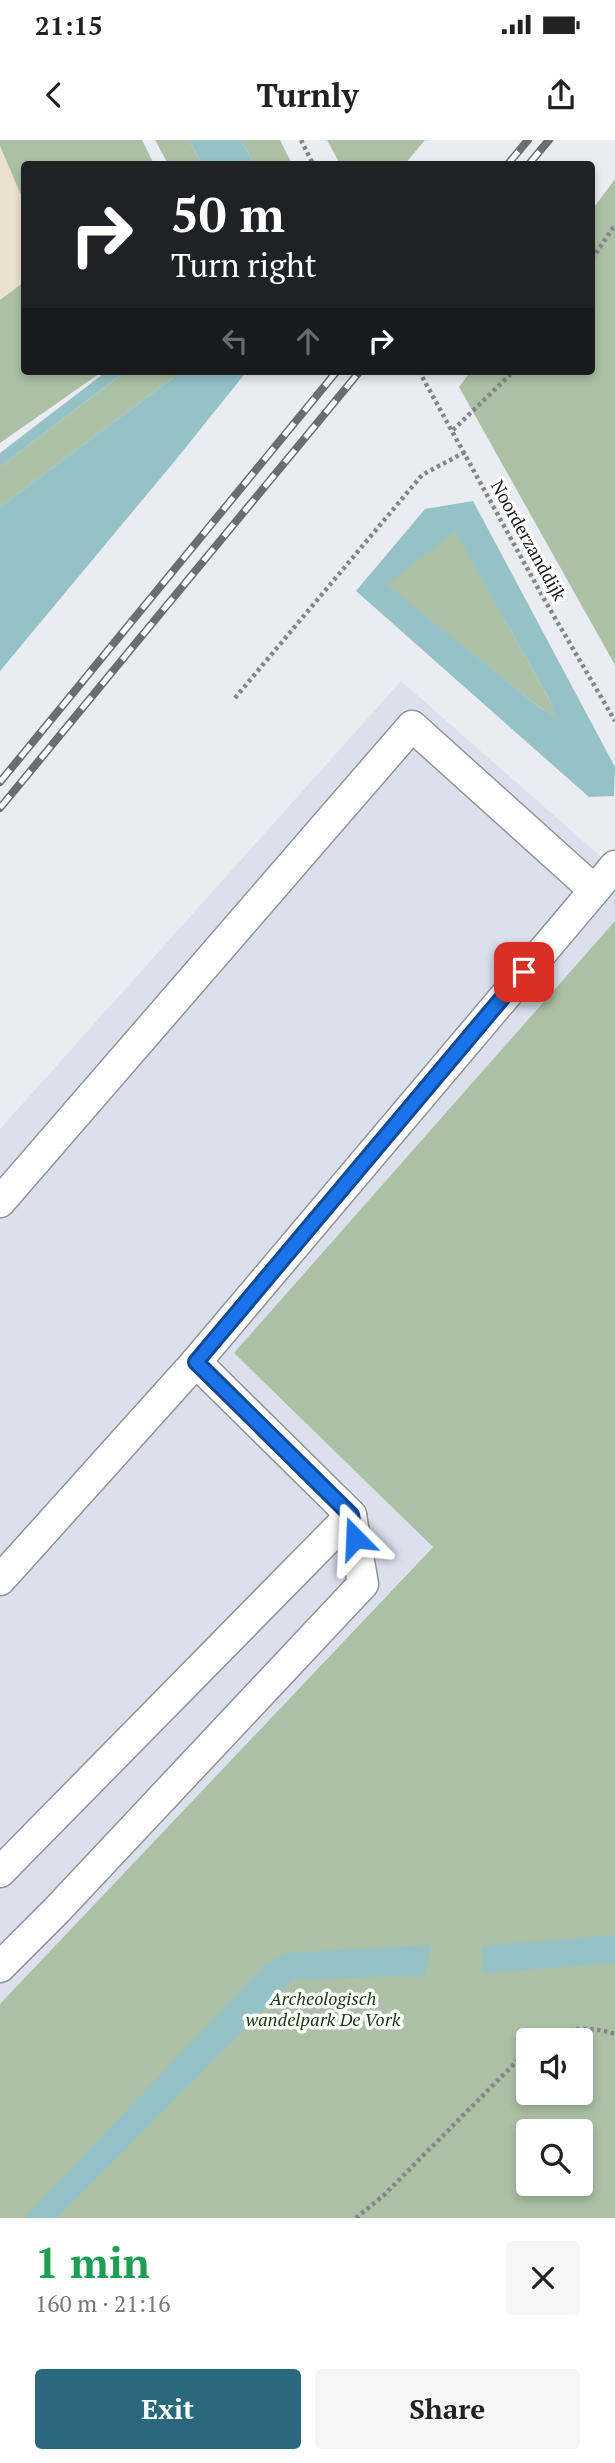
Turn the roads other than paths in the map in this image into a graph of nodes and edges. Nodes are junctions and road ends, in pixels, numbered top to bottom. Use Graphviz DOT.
graph roads {
  1 [pos="615,866"];
  2 [pos="594,890"];
  3 [pos="0,1202"];
  4 [pos="196,1362"];
  5 [pos="351,1515"];
  6 [pos="0,1580"];
  7 [pos="0,1872"];
  8 [pos="0,1967"];
  1 -- 2 [label="lane"];
  2 -- 3 [label="lane"];
  2 -- 4 [label="lane"];
  4 -- 5 [label="lane"];
  4 -- 6 [label="lane"];
  5 -- 7 [label="lane"];
  5 -- 8 [label="lane"];
}
